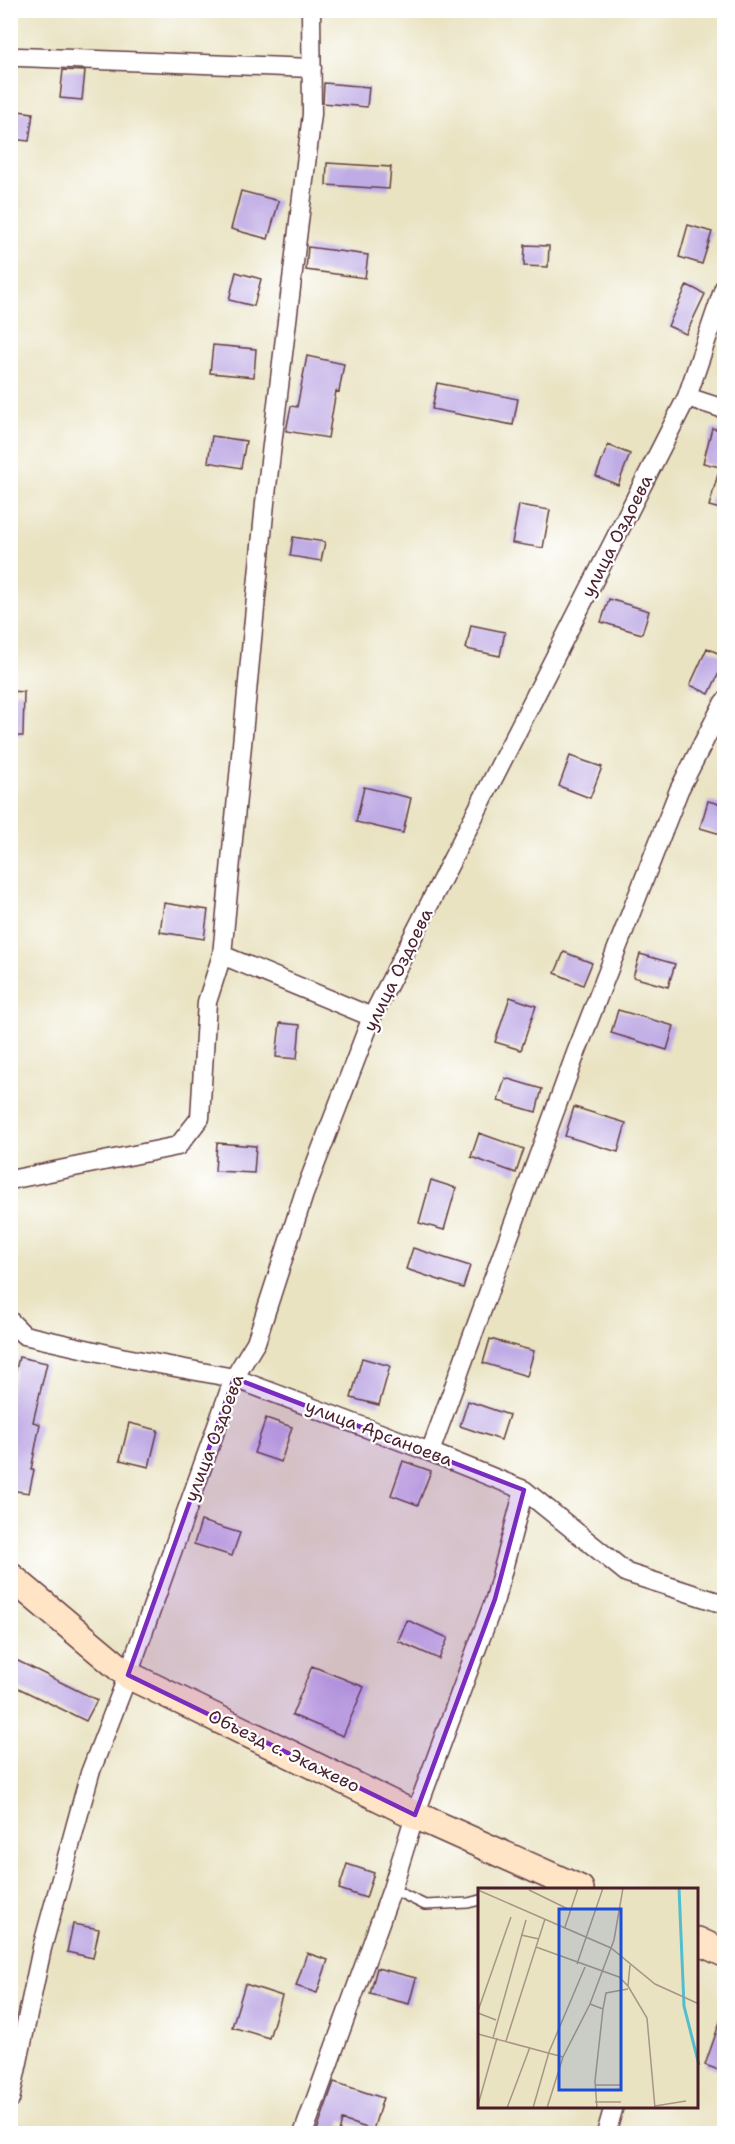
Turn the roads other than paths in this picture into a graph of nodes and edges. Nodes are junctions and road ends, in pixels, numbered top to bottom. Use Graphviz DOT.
graph roads {
  1 [pos="311,10"];
  2 [pos="19,57"];
  3 [pos="312,68"];
  4 [pos="724,288"];
  5 [pos="687,397"];
  6 [pos="724,409"];
  7 [pos="724,702"];
  8 [pos="222,955"];
  9 [pos="372,1017"];
  10 [pos="10,1180"];
  11 [pos="10,1321"];
  12 [pos="234,1378"];
  13 [pos="430,1452"];
  14 [pos="524,1490"];
  15 [pos="10,1576"];
  16 [pos="724,1604"];
  17 [pos="128,1675"];
  18 [pos="415,1815"];
  19 [pos="578,1888"];
  20 [pos="392,1889"];
  21 [pos="478,1900"];
  22 [pos="699,1941"];
  23 [pos="724,1953"];
  24 [pos="10,2100"];
  25 [pos="614,2108"];
  26 [pos="611,2132"];
  27 [pos="303,2133"];
  1 -- 3 [label="street"];
  2 -- 3 [label="street"];
  3 -- 8 [label="street"];
  4 -- 5 [label="street, улица Оздоева"];
  5 -- 6 [label="street"];
  5 -- 9 [label="street, улица Оздоева"];
  7 -- 13 [label="street"];
  8 -- 9 [label="street"];
  8 -- 10 [label="street"];
  9 -- 12 [label="street, улица Оздоева"];
  11 -- 12 [label="street, улица Арсаноева"];
  12 -- 13 [label="street, улица Арсаноева"];
  12 -- 17 [label="street, улица Оздоева"];
  13 -- 14 [label="street, улица Арсаноева"];
  14 -- 16 [label="street, улица Арсаноева"];
  14 -- 18 [label="street"];
  15 -- 17 [label="main road, Объезд с. Экажево"];
  17 -- 18 [label="main road, Объезд с. Экажево"];
  17 -- 24 [label="street, улица Оздоева"];
  18 -- 19 [label="main road, Объезд с. Экажево"];
  18 -- 20 [label="street"];
  20 -- 21 [label="lane"];
  20 -- 27 [label="street"];
  22 -- 23 [label="main road"];
  25 -- 26 [label="street"];
}
